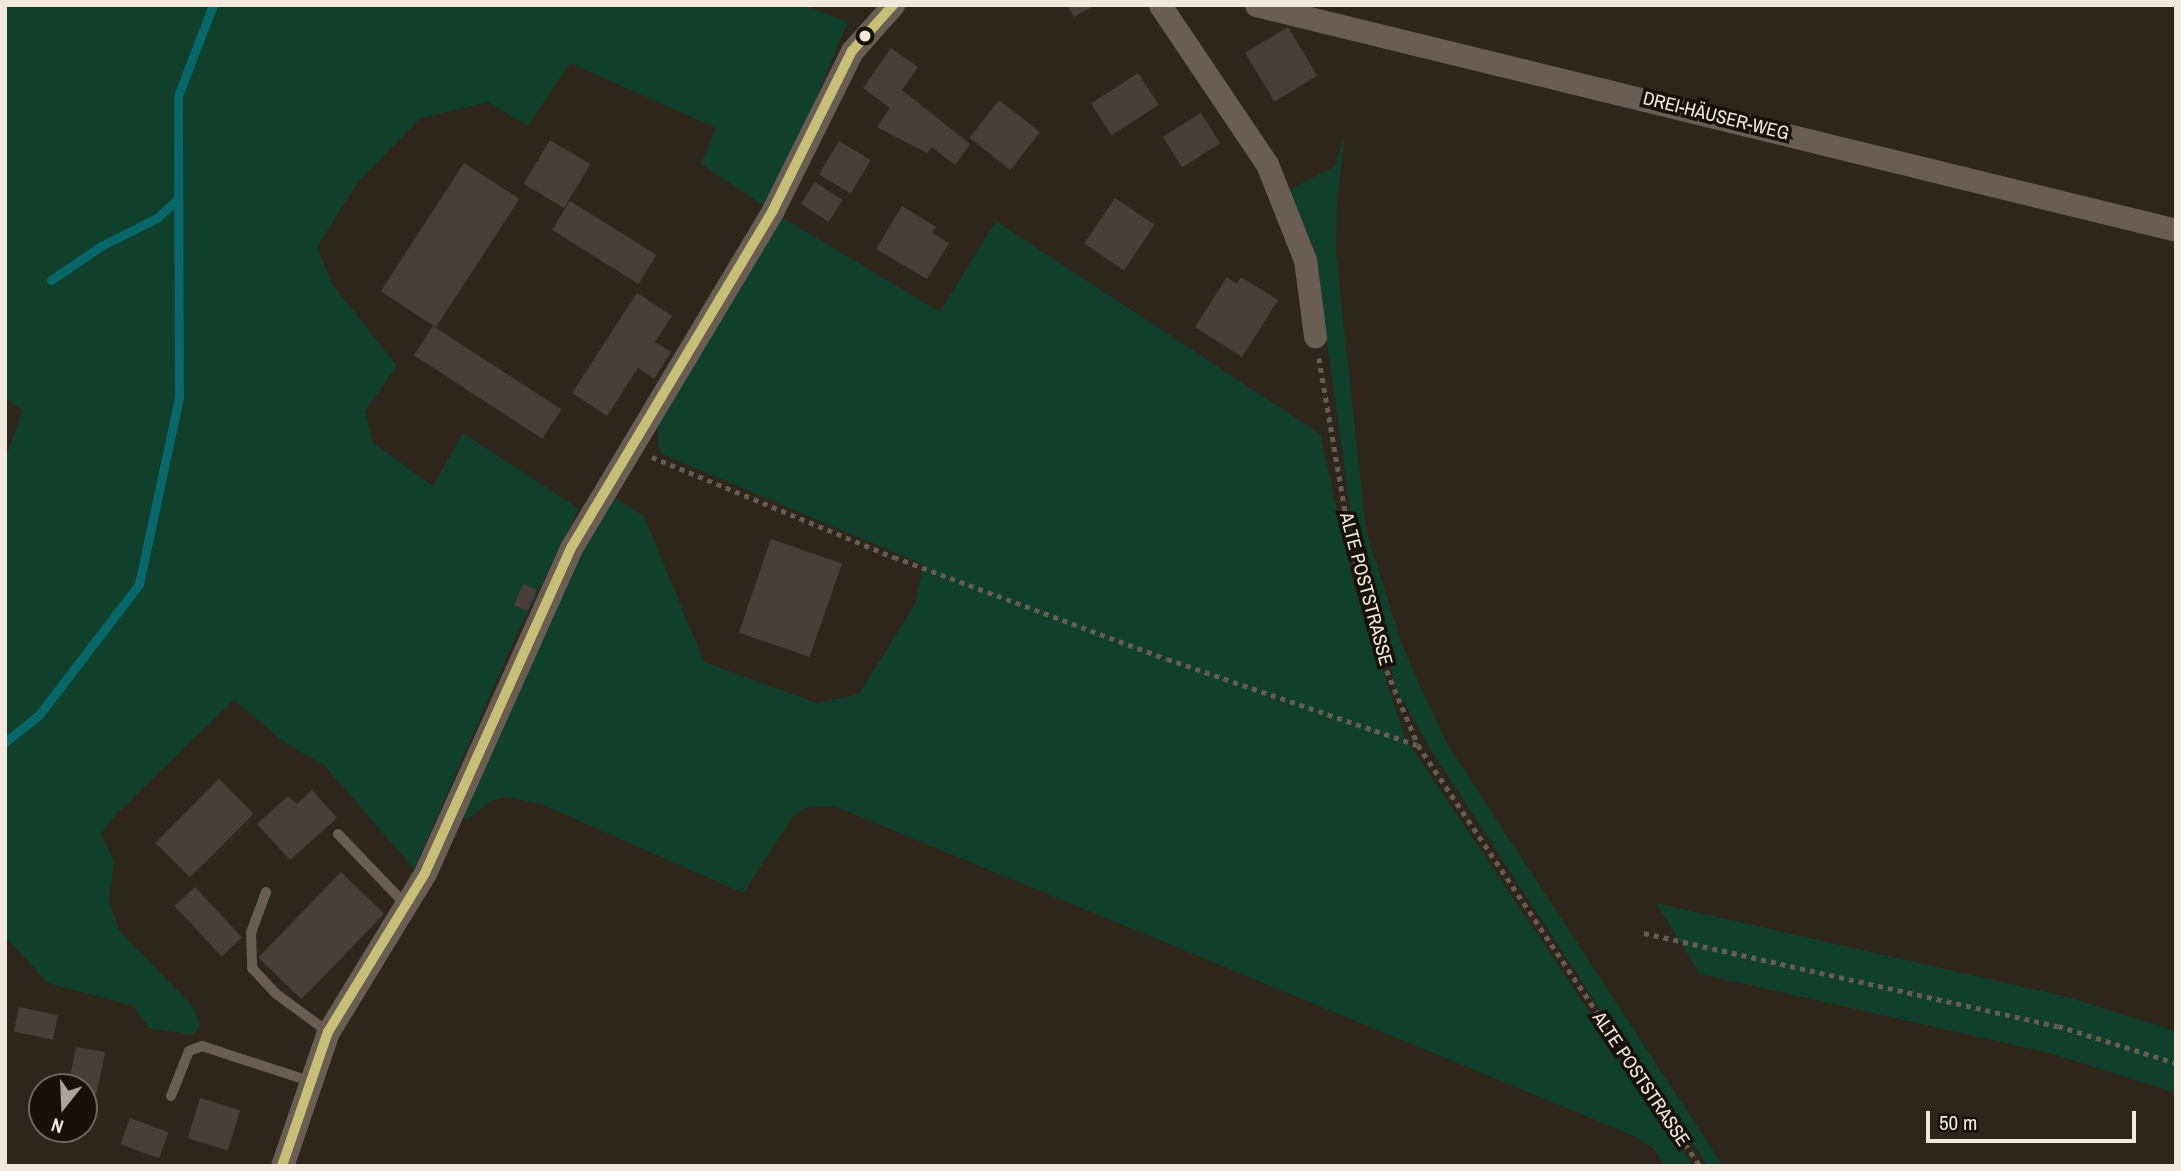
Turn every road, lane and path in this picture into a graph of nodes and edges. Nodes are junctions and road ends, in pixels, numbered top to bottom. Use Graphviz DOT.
graph roads {
  1 [pos="894,5"];
  2 [pos="1160,5"];
  3 [pos="1256,5"];
  4 [pos="2176,230"];
  5 [pos="1315,336"];
  6 [pos="628,447"];
  7 [pos="1418,745"];
  8 [pos="338,834"];
  9 [pos="266,891"];
  10 [pos="406,905"];
  11 [pos="1644,933"];
  12 [pos="328,1032"];
  13 [pos="2176,1063"];
  14 [pos="309,1081"];
  15 [pos="171,1096"];
  16 [pos="282,1166"];
  17 [pos="1700,1166"];
  1 -- 6 [label="street"];
  2 -- 5 [label="street"];
  3 -- 4 [label="street, DREI-HÄUSER-WEG"];
  5 -- 7 [label="path, ALTE POSTSTRASSE"];
  6 -- 7 [label="path"];
  6 -- 10 [label="street"];
  7 -- 17 [label="path, ALTE POSTSTRASSE"];
  8 -- 10 [label="lane"];
  9 -- 12 [label="lane"];
  10 -- 12 [label="street"];
  11 -- 13 [label="path"];
  12 -- 14 [label="street"];
  14 -- 15 [label="lane"];
  14 -- 16 [label="street"];
}
